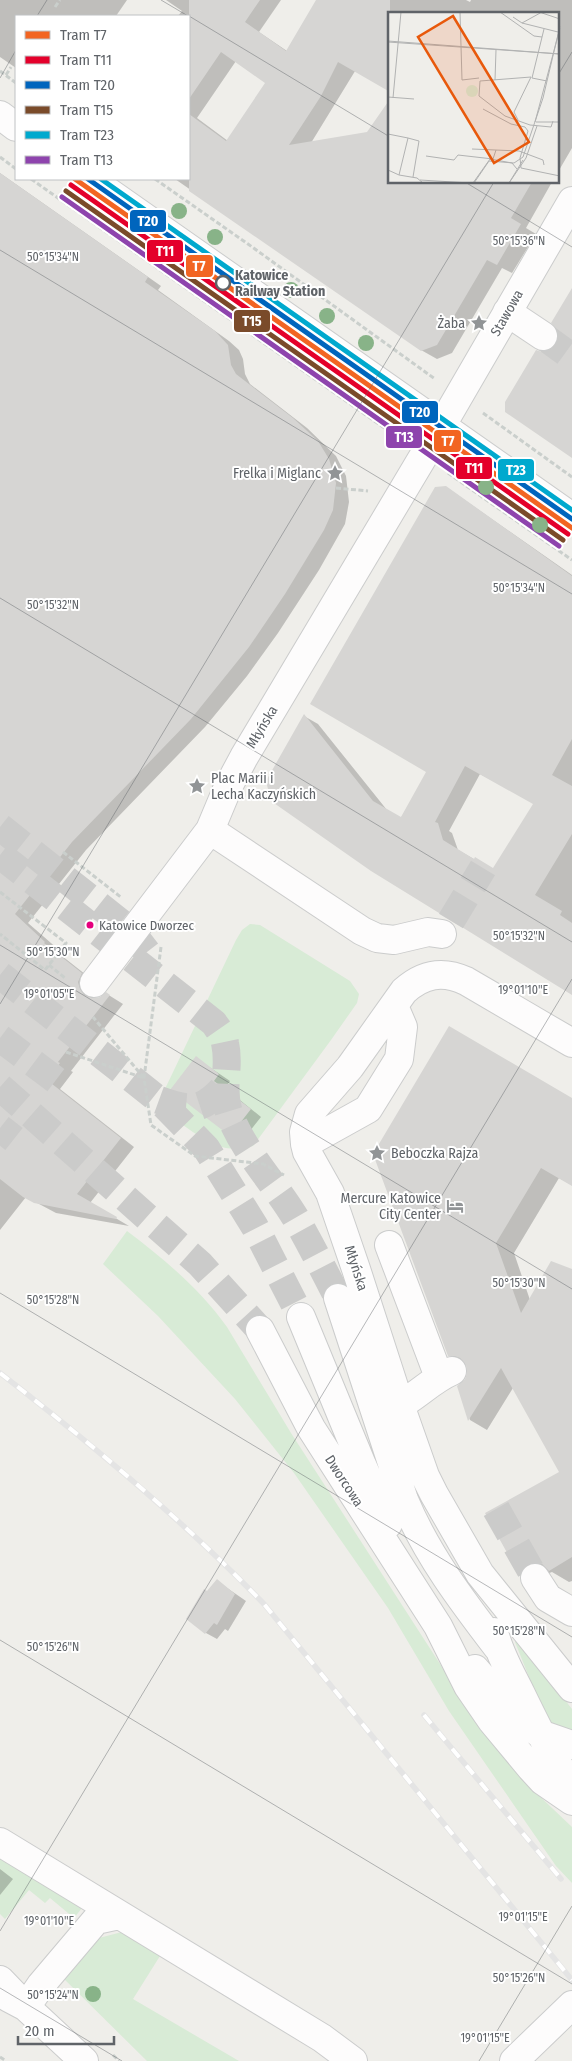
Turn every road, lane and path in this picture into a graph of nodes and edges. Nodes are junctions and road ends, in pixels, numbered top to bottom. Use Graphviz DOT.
graph roads {
  1 [pos="60,0"];
  2 [pos="55,7"];
  3 [pos="11,67"];
  4 [pos="0,71"];
  5 [pos="6,75"];
  6 [pos="15,82"];
  7 [pos="0,115"];
  8 [pos="15,126"];
  9 [pos="0,158"];
  10 [pos="15,168"];
  11 [pos="31,180"];
  12 [pos="91,180"];
  13 [pos="156,180"];
  14 [pos="570,210"];
  15 [pos="507,312"];
  16 [pos="543,336"];
  17 [pos="459,396"];
  18 [pos="442,425"];
  19 [pos="423,456"];
  20 [pos="572,477"];
  21 [pos="572,516"];
  22 [pos="572,560"];
  23 [pos="210,830"];
  24 [pos="63,852"];
  25 [pos="0,892"];
  26 [pos="146,916"];
  27 [pos="0,934"];
  28 [pos="437,974"];
  29 [pos="94,983"];
  30 [pos="394,1006"];
  31 [pos="93,1018"];
  32 [pos="572,1044"];
  33 [pos="66,1052"];
  34 [pos="144,1078"];
  35 [pos="305,1144"];
  36 [pos="286,1176"];
  37 [pos="389,1245"];
  38 [pos="338,1298"];
  39 [pos="301,1316"];
  40 [pos="260,1330"];
  41 [pos="400,1405"];
  42 [pos="480,1574"];
  43 [pos="535,1578"];
  44 [pos="572,1612"];
  45 [pos="435,1621"];
  46 [pos="498,1648"];
  47 [pos="572,1688"];
  48 [pos="540,1734"];
  49 [pos="572,1745"];
  50 [pos="572,1786"];
  51 [pos="572,1801"];
  52 [pos="0,1842"];
  53 [pos="119,1915"];
  54 [pos="0,1980"];
  55 [pos="0,1994"];
  56 [pos="572,2005"];
  57 [pos="26,2007"];
  58 [pos="0,2057"];
  59 [pos="6,2061"];
  60 [pos="84,2061"];
  61 [pos="352,2061"];
  62 [pos="514,2061"];
  1 -- 2 [label="path"];
  3 -- 5 [label="path"];
  4 -- 5 [label="path"];
  5 -- 6 [label="path"];
  7 -- 8 [label="street"];
  9 -- 10 [label="path"];
  11 -- 19 [label="path"];
  12 -- 18 [label="street"];
  13 -- 17 [label="path"];
  14 -- 15 [label="street, Stawowa"];
  15 -- 16 [label="street"];
  15 -- 17 [label="street, Stawowa"];
  17 -- 18 [label="street, Stawowa"];
  17 -- 20 [label="path"];
  18 -- 19 [label="street, Młyńska"];
  18 -- 21 [label="street"];
  19 -- 22 [label="path"];
  19 -- 23 [label="street, Młyńska"];
  23 -- 26 [label="street, Młyńska"];
  23 -- 28 [label="street"];
  24 -- 26 [label="path"];
  25 -- 27 [label="path"];
  26 -- 29 [label="street, Młyńska"];
  26 -- 34 [label="path"];
  28 -- 30 [label="street, Młyńska"];
  28 -- 32 [label="street, Młyńska"];
  30 -- 35 [label="street, Młyńska"];
  30 -- 35 [label="street"];
  31 -- 34 [label="path"];
  33 -- 34 [label="path"];
  34 -- 36 [label="path"];
  35 -- 41 [label="street, Młyńska"];
  37 -- 41 [label="street"];
  38 -- 46 [label="street"];
  39 -- 45 [label="street"];
  40 -- 45 [label="street, Dworcowa"];
  41 -- 42 [label="street, Młyńska"];
  42 -- 46 [label="street, Dworcowa"];
  42 -- 47 [label="street"];
  43 -- 44 [label="street"];
  45 -- 48 [label="street, Dworcowa"];
  45 -- 51 [label="street, Dworcowa"];
  46 -- 48 [label="street, Dworcowa"];
  48 -- 49 [label="street, Dworcowa"];
  48 -- 50 [label="street, Dworcowa"];
  52 -- 53 [label="street"];
  53 -- 57 [label="street"];
  53 -- 61 [label="street"];
  54 -- 57 [label="street"];
  55 -- 57 [label="street"];
  56 -- 62 [label="street"];
  57 -- 60 [label="street"];
  58 -- 59 [label="path"];
}
